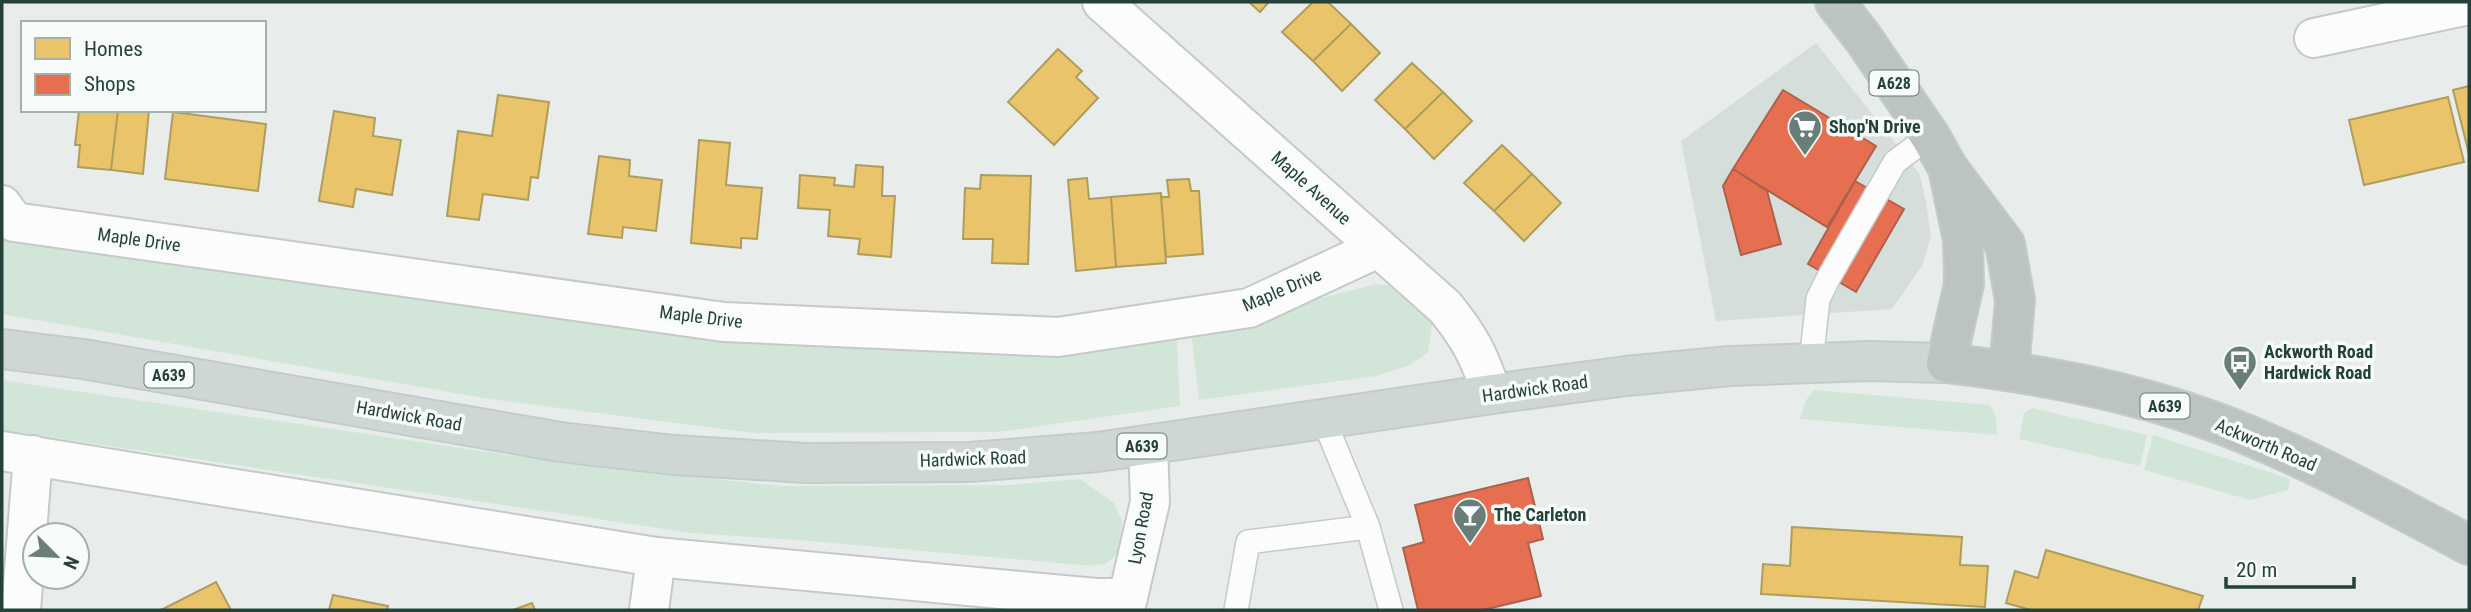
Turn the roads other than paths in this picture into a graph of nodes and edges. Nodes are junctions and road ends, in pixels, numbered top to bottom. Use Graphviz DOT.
graph roads {
  1 [pos="1102,2"];
  2 [pos="1835,2"];
  3 [pos="2469,5"];
  4 [pos="2314,38"];
  5 [pos="1939,152"];
  6 [pos="8,214"];
  7 [pos="1378,248"];
  8 [pos="2,349"];
  9 [pos="1811,362"];
  10 [pos="1946,363"];
  11 [pos="2009,371"];
  12 [pos="1492,394"];
  13 [pos="1323,418"];
  14 [pos="1148,445"];
  15 [pos="17,453"];
  16 [pos="1368,527"];
  17 [pos="2469,545"];
  18 [pos="656,557"];
  19 [pos="1126,604"];
  20 [pos="21,610"];
  21 [pos="649,610"];
  22 [pos="1236,610"];
  23 [pos="1391,610"];
  1 -- 7 [label="street, Maple Avenue"];
  2 -- 5 [label="highway, A628"];
  3 -- 4 [label="street"];
  5 -- 9 [label="lane"];
  5 -- 10 [label="highway"];
  5 -- 11 [label="highway"];
  6 -- 7 [label="street, Maple Drive"];
  7 -- 12 [label="street, Maple Avenue"];
  8 -- 14 [label="main road, Hardwick Road / A639"];
  9 -- 10 [label="main road, Hardwick Road / A639"];
  9 -- 12 [label="main road, Hardwick Road / A639"];
  10 -- 11 [label="highway, Ackworth Road / A639"];
  11 -- 17 [label="highway, Ackworth Road / A639"];
  12 -- 13 [label="main road, Hardwick Road / A639"];
  13 -- 14 [label="main road, Hardwick Road / A639"];
  13 -- 16 [label="lane"];
  14 -- 19 [label="street, Lyon Road"];
  15 -- 18 [label="street"];
  15 -- 20 [label="street"];
  16 -- 22 [label="lane"];
  16 -- 23 [label="lane"];
  18 -- 19 [label="street"];
  18 -- 21 [label="street"];
}
